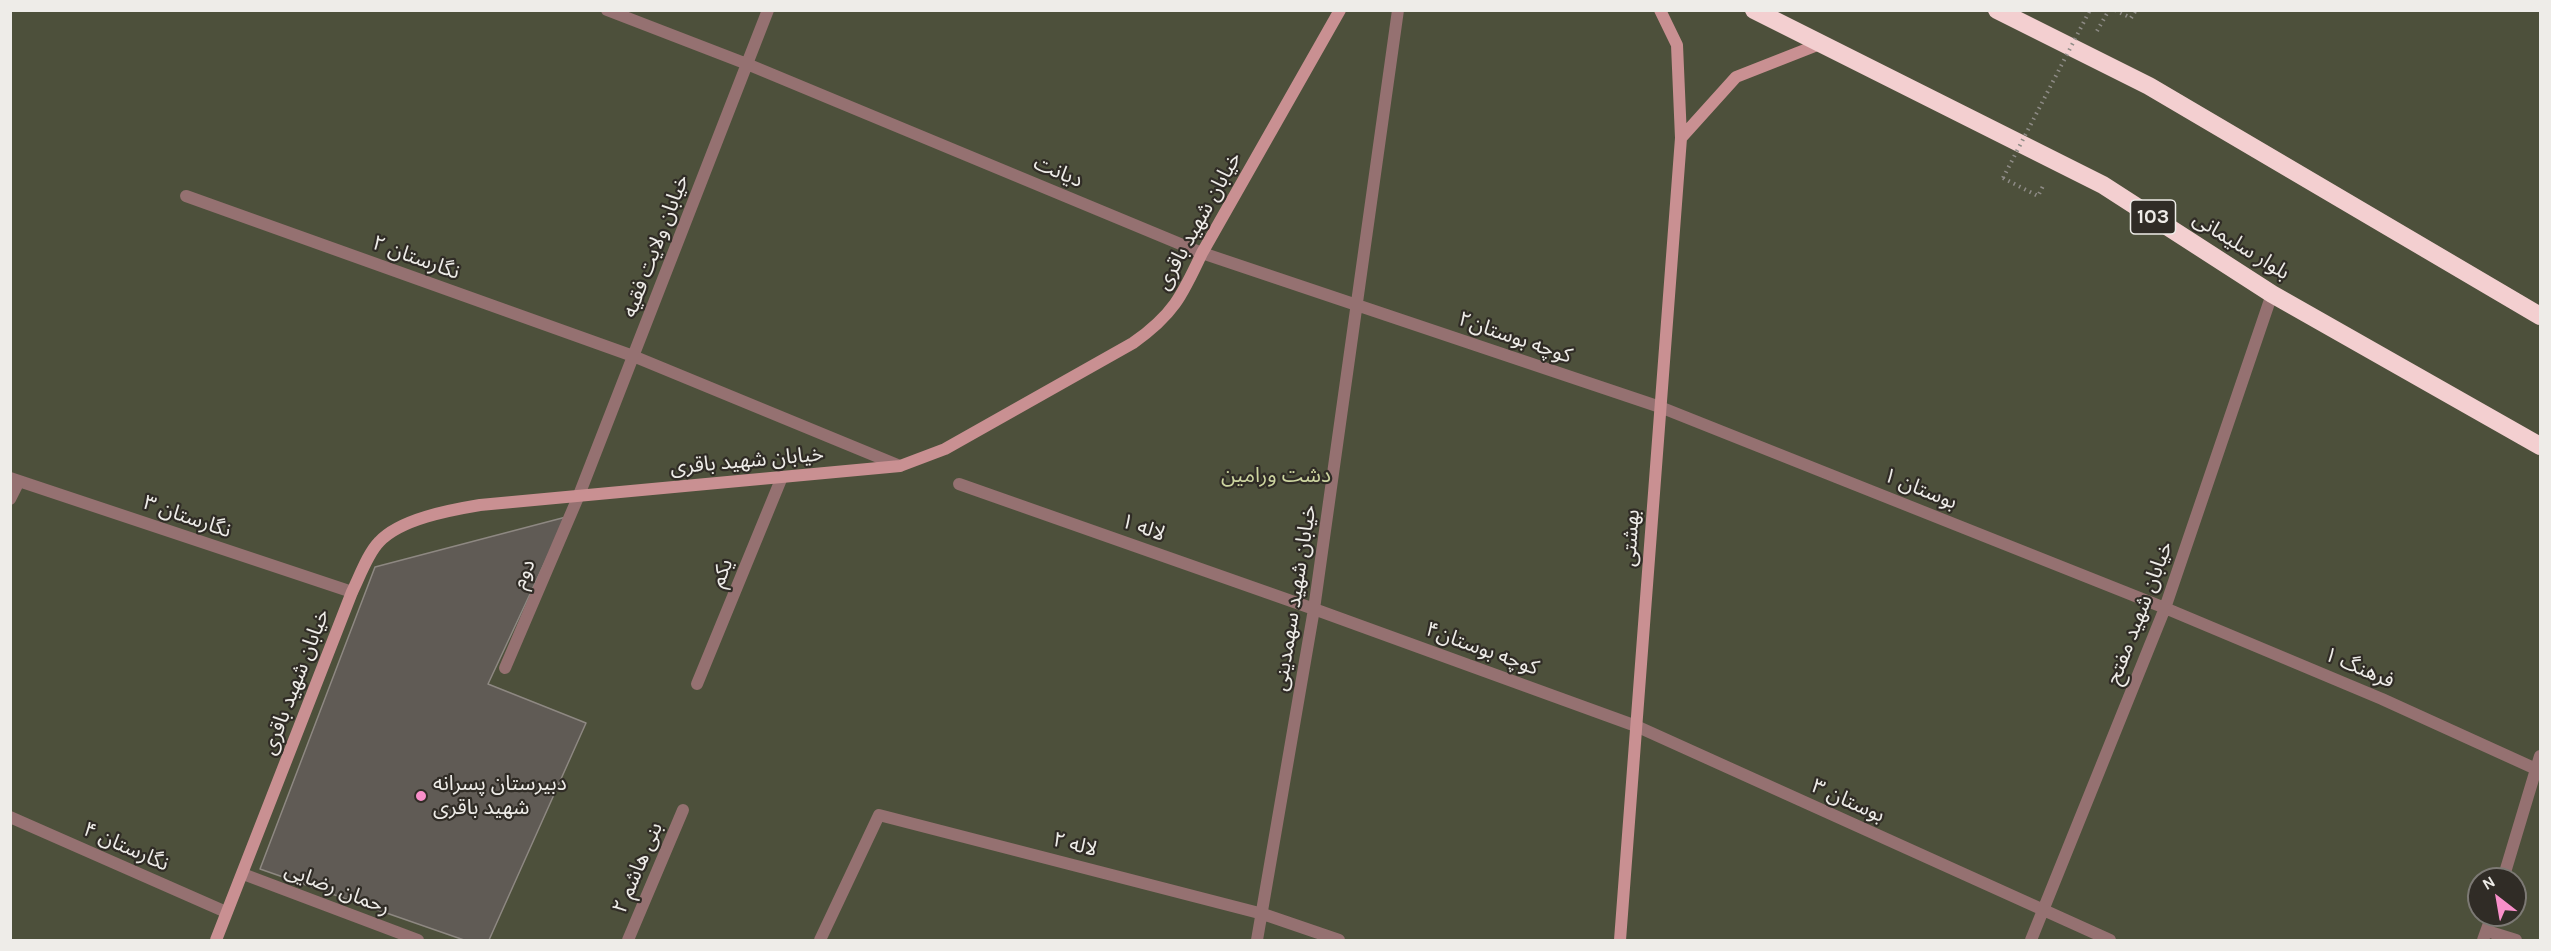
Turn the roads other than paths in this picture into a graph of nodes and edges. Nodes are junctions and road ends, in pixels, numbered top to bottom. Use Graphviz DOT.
graph roads {
  1 [pos="607,10"];
  2 [pos="768,10"];
  3 [pos="1340,10"];
  4 [pos="1398,10"];
  5 [pos="1660,10"];
  6 [pos="1754,10"];
  7 [pos="1997,10"];
  8 [pos="1820,44"];
  9 [pos="747,64"];
  10 [pos="1681,138"];
  11 [pos="186,196"];
  12 [pos="1202,253"];
  13 [pos="2272,294"];
  14 [pos="1358,306"];
  15 [pos="2541,316"];
  16 [pos="633,356"];
  17 [pos="1660,407"];
  18 [pos="2541,446"];
  19 [pos="900,466"];
  20 [pos="782,477"];
  21 [pos="15,479"];
  22 [pos="959,484"];
  23 [pos="579,495"];
  24 [pos="10,499"];
  25 [pos="352,592"];
  26 [pos="2165,608"];
  27 [pos="1314,609"];
  28 [pos="505,668"];
  29 [pos="697,684"];
  30 [pos="1636,726"];
  31 [pos="2541,756"];
  32 [pos="2536,769"];
  33 [pos="683,810"];
  34 [pos="10,818"];
  35 [pos="2507,867"];
  36 [pos="243,874"];
  37 [pos="2044,911"];
  38 [pos="226,912"];
  39 [pos="1263,914"];
  40 [pos="2485,936"];
  41 [pos="216,940"];
  42 [pos="418,940"];
  43 [pos="628,940"];
  44 [pos="820,940"];
  45 [pos="1257,940"];
  46 [pos="1340,940"];
  47 [pos="1620,940"];
  48 [pos="2031,940"];
  49 [pos="2110,940"];
  50 [pos="2516,940"];
  1 -- 9 [label="street, دیانت"];
  2 -- 9 [label="street, خیابان ولایت فقیه"];
  3 -- 12 [label="street, خیابان شهید باقری"];
  4 -- 14 [label="street, خیابان شهید سهمدینی"];
  5 -- 10 [label="street, بهشتی"];
  6 -- 8 [label="highway, بلوار سلیمانی / 103"];
  7 -- 15 [label="highway"];
  8 -- 10 [label="street"];
  8 -- 13 [label="highway, بلوار سلیمانی / 103"];
  9 -- 12 [label="street, دیانت"];
  9 -- 16 [label="street, خیابان ولایت فقیه"];
  10 -- 17 [label="street, بهشتی"];
  11 -- 16 [label="street, نگارستان ۲"];
  12 -- 14 [label="street, دیانت"];
  12 -- 19 [label="street, خیابان شهید باقری"];
  13 -- 18 [label="highway, بلوار سلیمانی / 103"];
  13 -- 26 [label="street, خیابان شهید مفتح"];
  14 -- 17 [label="street, کوچه بوستان۲"];
  14 -- 27 [label="street, خیابان شهید سهمدینی"];
  16 -- 19 [label="street, نگارستان ۲"];
  16 -- 23 [label="street, خیابان ولایت فقیه"];
  17 -- 26 [label="street, بوستان ۱"];
  17 -- 30 [label="street, بهشتی"];
  19 -- 20 [label="street, خیابان شهید باقری"];
  20 -- 23 [label="street, خیابان شهید باقری"];
  20 -- 29 [label="street, یکم"];
  21 -- 24 [label="street"];
  21 -- 25 [label="street, نگارستان ۳"];
  22 -- 27 [label="street, لاله ۱"];
  23 -- 25 [label="street, خیابان شهید باقری"];
  23 -- 28 [label="street, دوم"];
  25 -- 36 [label="street, خیابان شهید باقری"];
  26 -- 32 [label="street, فرهنگ ۱"];
  26 -- 37 [label="street, خیابان شهید مفتح"];
  27 -- 30 [label="street, کوچه بوستان۴"];
  27 -- 39 [label="street, خیابان شهید سهمدینی"];
  30 -- 37 [label="street, بوستان ۳"];
  30 -- 47 [label="street, بهشتی"];
  31 -- 32 [label="street"];
  32 -- 35 [label="street"];
  33 -- 43 [label="street, بنی هاشم ۲"];
  34 -- 38 [label="street, نگارستان ۴"];
  36 -- 38 [label="street, خیابان شهید باقری"];
  36 -- 42 [label="street, رحمان رضایی"];
  37 -- 48 [label="street, خیابان شهید مفتح"];
  37 -- 49 [label="street, بوستان ۳"];
  38 -- 41 [label="street, خیابان شهید باقری"];
  39 -- 44 [label="street, لاله ۲"];
  39 -- 45 [label="street, خیابان شهید سهمدینی"];
  39 -- 46 [label="street, لاله ۲"];
  40 -- 50 [label="street"];
}
